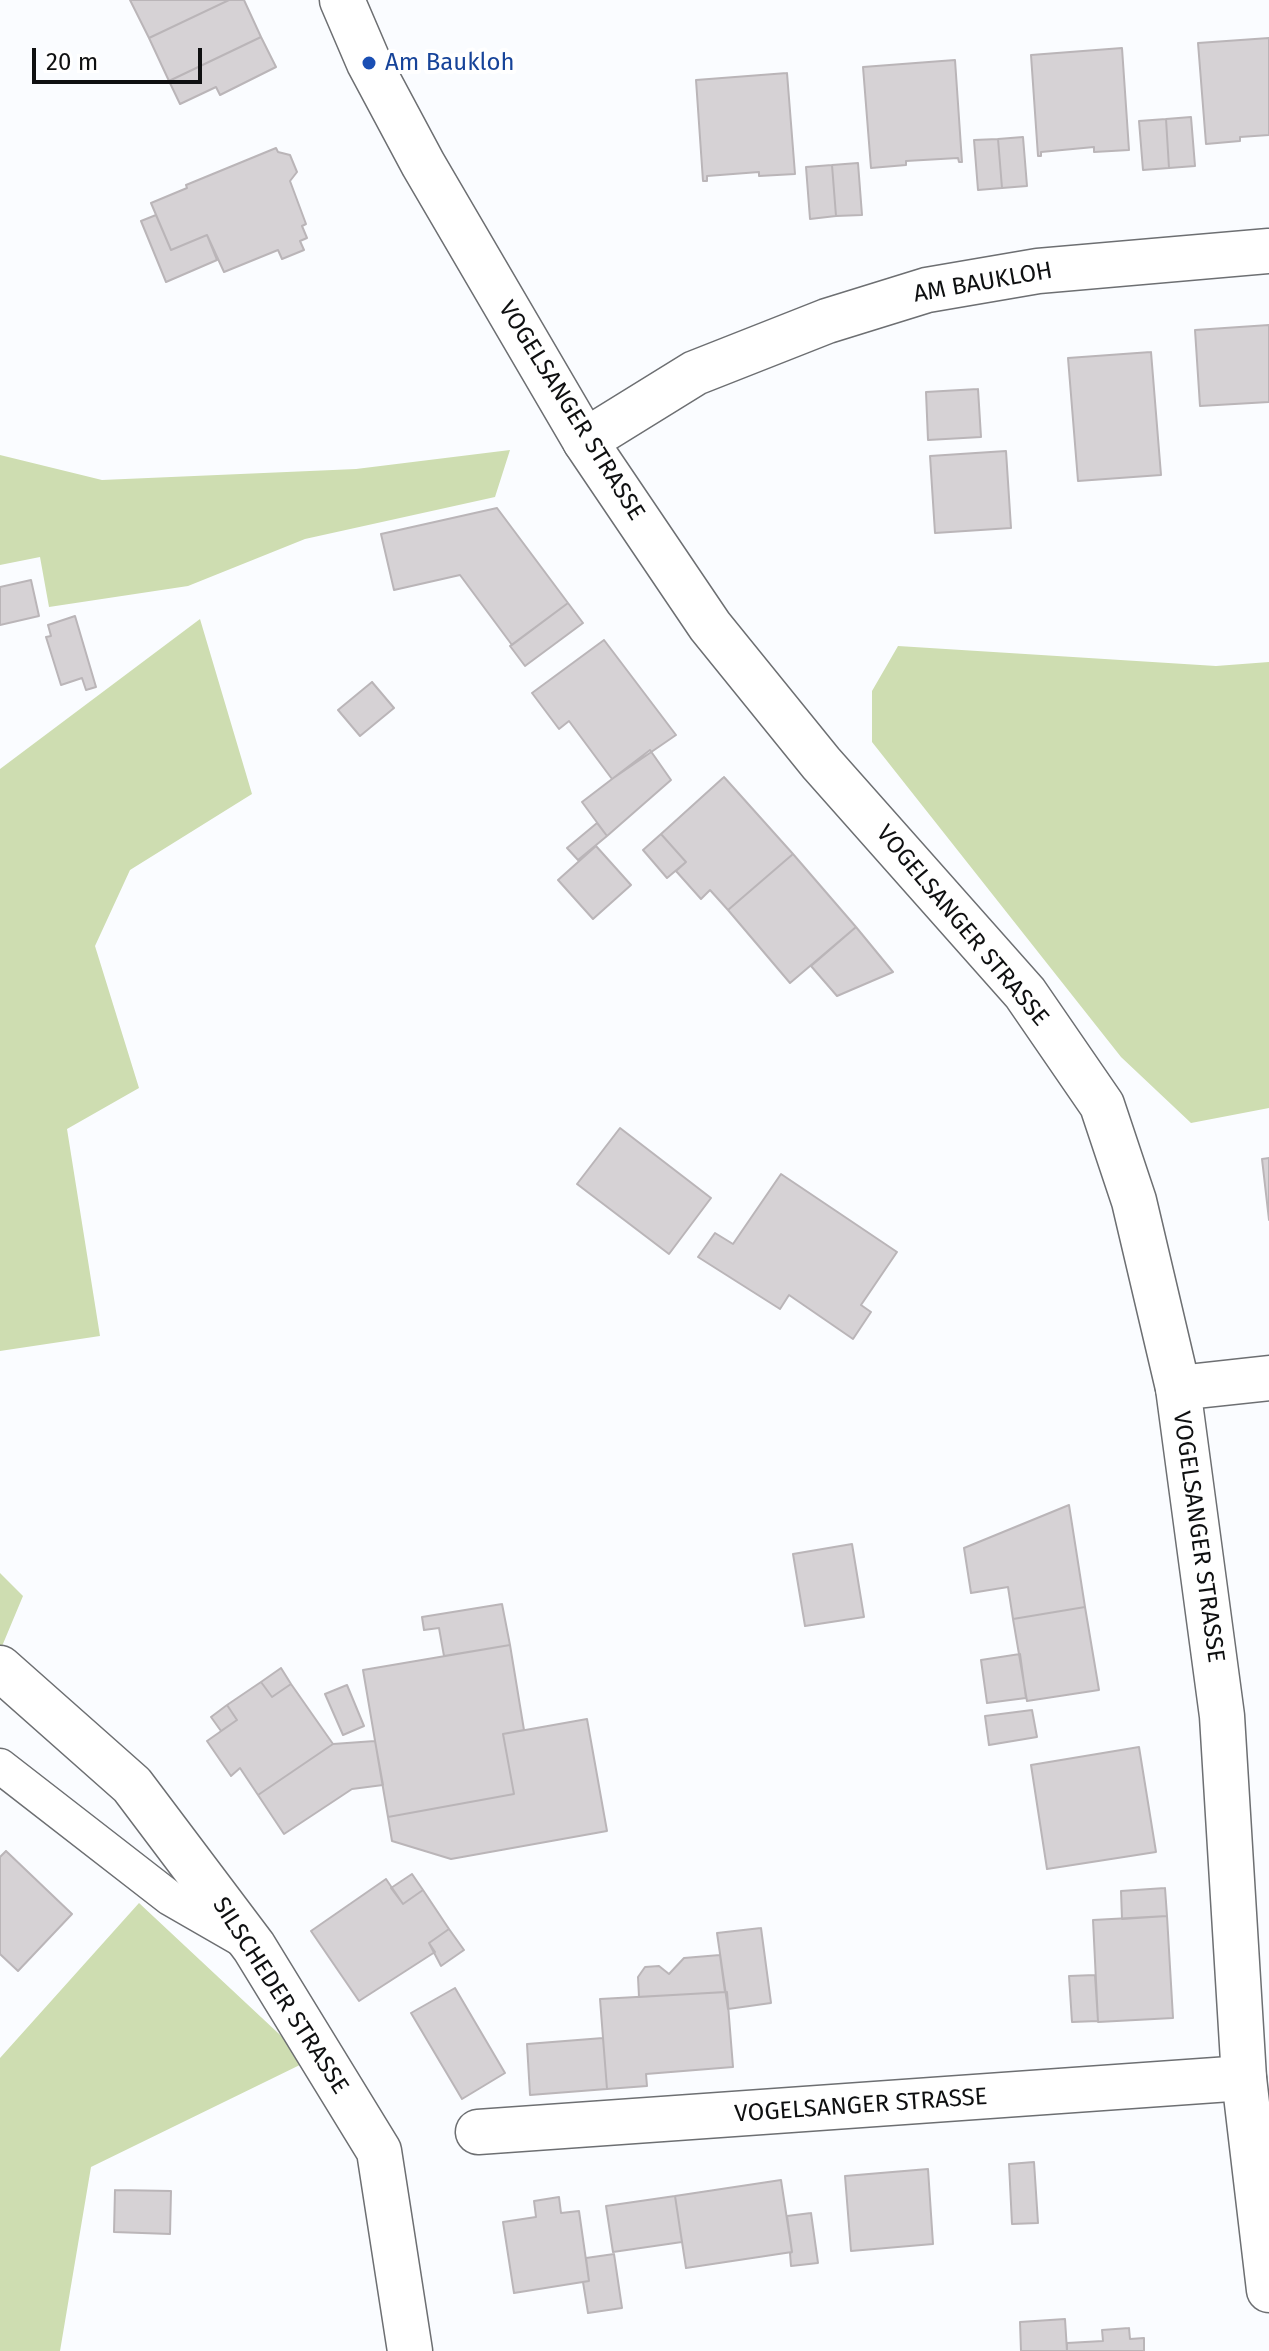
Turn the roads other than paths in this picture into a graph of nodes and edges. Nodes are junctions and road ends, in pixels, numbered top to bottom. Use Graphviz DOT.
graph roads {
  1 [pos="342,0"];
  2 [pos="1269,251"];
  3 [pos="585,441"];
  4 [pos="1269,1378"];
  5 [pos="1178,1388"];
  6 [pos="0,1668"];
  7 [pos="0,1766"];
  8 [pos="254,1947"];
  9 [pos="1244,2078"];
  10 [pos="478,2132"];
  11 [pos="1269,2290"];
  12 [pos="410,2351"];
  1 -- 3 [label="street, VOGELSANGER STRASSE"];
  2 -- 3 [label="street, AM BAUKLOH"];
  3 -- 5 [label="street, VOGELSANGER STRASSE"];
  4 -- 5 [label="street"];
  5 -- 9 [label="street, VOGELSANGER STRASSE"];
  6 -- 8 [label="street, SILSCHEDER STRASSE"];
  7 -- 8 [label="lane"];
  8 -- 12 [label="street, SILSCHEDER STRASSE"];
  9 -- 10 [label="street, VOGELSANGER STRASSE"];
  9 -- 11 [label="street, VOGELSANGER STRASSE"];
}
